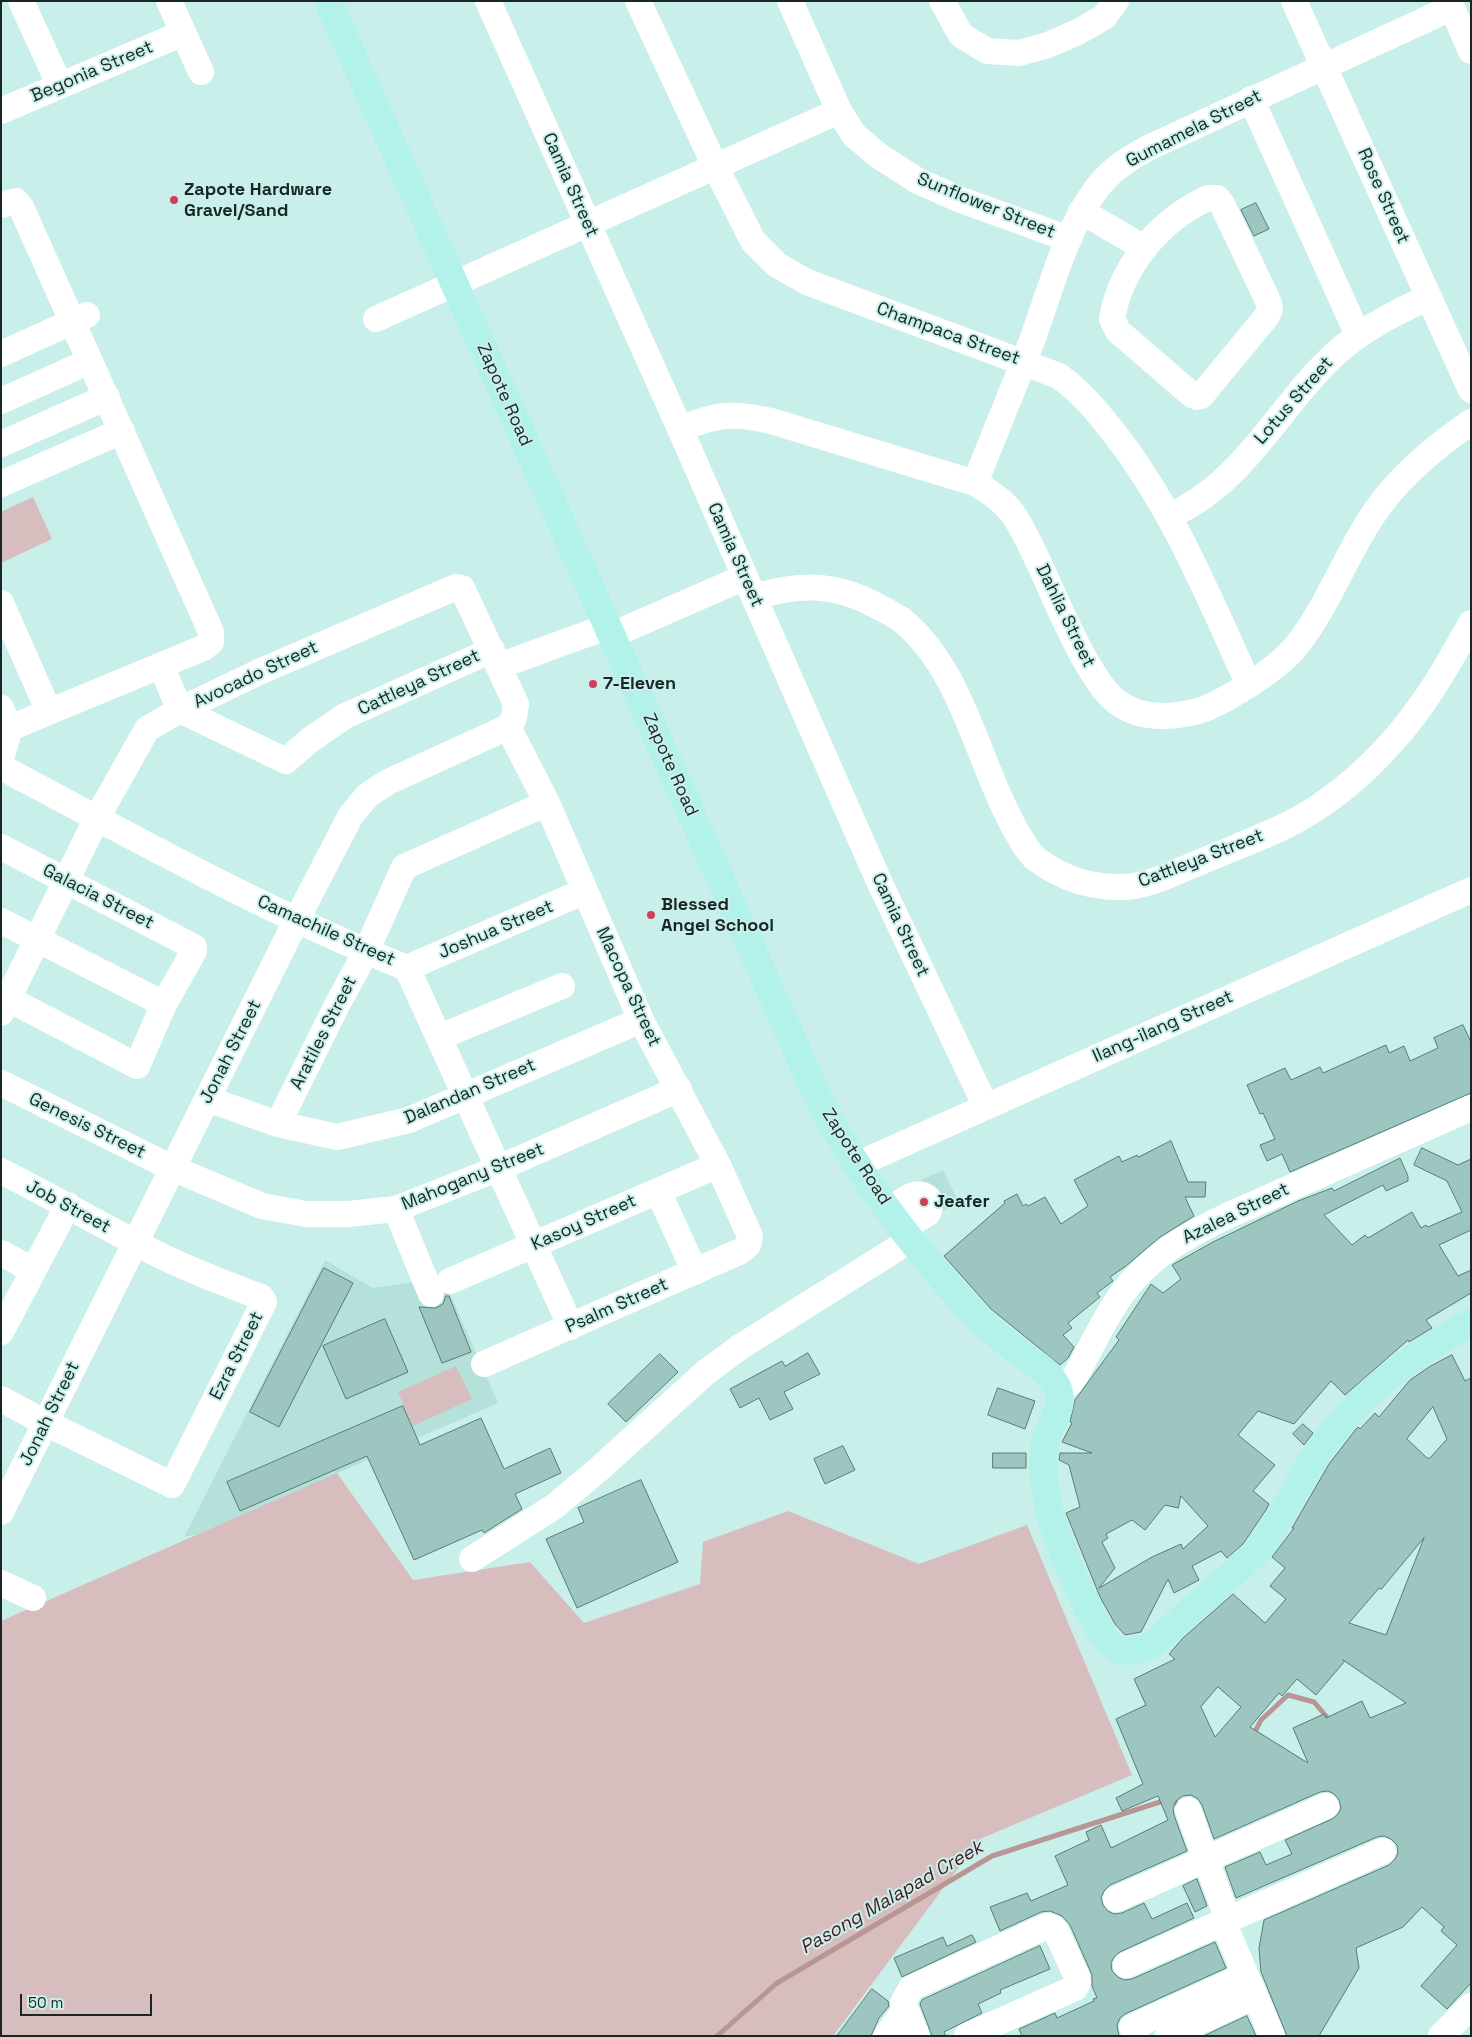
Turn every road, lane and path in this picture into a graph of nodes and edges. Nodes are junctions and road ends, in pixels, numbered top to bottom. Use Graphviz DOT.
graph roads {
  1 [pos="21,1"];
  2 [pos="169,1"];
  3 [pos="328,1"];
  4 [pos="488,1"];
  5 [pos="638,1"];
  6 [pos="790,1"];
  7 [pos="942,1"];
  8 [pos="1116,1"];
  9 [pos="1294,1"];
  10 [pos="1450,4"];
  11 [pos="183,33"];
  12 [pos="1471,51"];
  13 [pos="1324,66"];
  14 [pos="201,72"];
  15 [pos="60,86"];
  16 [pos="1252,99"];
  17 [pos="1,111"];
  18 [pos="839,111"];
  19 [pos="715,166"];
  20 [pos="1,205"];
  21 [pos="1081,211"];
  22 [pos="587,224"];
  23 [pos="1069,239"];
  24 [pos="1144,248"];
  25 [pos="454,285"];
  26 [pos="1429,297"];
  27 [pos="80,319"];
  28 [pos="376,319"];
  29 [pos="1358,335"];
  30 [pos="1,354"];
  31 [pos="90,361"];
  32 [pos="1024,362"];
  33 [pos="1471,390"];
  34 [pos="107,397"];
  35 [pos="1,400"];
  36 [pos="1471,422"];
  37 [pos="680,429"];
  38 [pos="122,431"];
  39 [pos="1,444"];
  40 [pos="975,483"];
  41 [pos="1,484"];
  42 [pos="1169,516"];
  43 [pos="750,587"];
  44 [pos="1,603"];
  45 [pos="1471,623"];
  46 [pos="610,630"];
  47 [pos="495,658"];
  48 [pos="161,666"];
  49 [pos="1249,685"];
  50 [pos="180,710"];
  51 [pos="49,712"];
  52 [pos="6,718"];
  53 [pos="508,726"];
  54 [pos="1,758"];
  55 [pos="1,767"];
  56 [pos="547,803"];
  57 [pos="97,818"];
  58 [pos="1,848"];
  59 [pos="67,881"];
  60 [pos="1471,890"];
  61 [pos="585,892"];
  62 [pos="297,919"];
  63 [pos="1,921"];
  64 [pos="38,939"];
  65 [pos="366,952"];
  66 [pos="407,968"];
  67 [pos="562,986"];
  68 [pos="4,1002"];
  69 [pos="164,1004"];
  70 [pos="641,1020"];
  71 [pos="440,1037"];
  72 [pos="1,1083"];
  73 [pos="679,1089"];
  74 [pos="466,1094"];
  75 [pos="207,1099"];
  76 [pos="986,1107"];
  77 [pos="1471,1108"];
  78 [pos="278,1124"];
  79 [pos="718,1165"];
  80 [pos="856,1165"];
  81 [pos="172,1168"];
  82 [pos="499,1168"];
  83 [pos="1,1171"];
  84 [pos="658,1191"];
  85 [pos="68,1205"];
  86 [pos="396,1209"];
  87 [pos="901,1226"];
  88 [pos="135,1243"];
  89 [pos="748,1245"];
  90 [pos="532,1246"];
  91 [pos="1,1253"];
  92 [pos="33,1270"];
  93 [pos="694,1272"];
  94 [pos="1471,1322"];
  95 [pos="3,1327"];
  96 [pos="571,1327"];
  97 [pos="484,1364"];
  98 [pos="1059,1390"];
  99 [pos="1,1399"];
  100 [pos="46,1423"];
  101 [pos="1,1512"];
  102 [pos="472,1559"];
  103 [pos="1,1583"];
  104 [pos="33,1598"];
  105 [pos="1326,1806"];
  106 [pos="1188,1810"];
  107 [pos="1383,1851"];
  108 [pos="1205,1860"];
  109 [pos="1116,1899"];
  110 [pos="1225,1921"];
  111 [pos="1126,1965"];
  112 [pos="1250,1986"];
  113 [pos="1471,2006"];
  114 [pos="905,2010"];
  115 [pos="886,2036"];
  116 [pos="917,2036"];
  117 [pos="967,2036"];
  118 [pos="1136,2036"];
  119 [pos="1168,2036"];
  120 [pos="1272,2036"];
  121 [pos="1442,2036"];
  1 -- 15 [label="street"];
  2 -- 11 [label="street"];
  3 -- 25 [label="main road, Zapote Road"];
  4 -- 22 [label="street, Camia Street"];
  5 -- 19 [label="street, Champaca Street"];
  6 -- 18 [label="street, Sunflower Street"];
  7 -- 8 [label="street"];
  9 -- 13 [label="street, Rose Street"];
  10 -- 12 [label="street"];
  10 -- 13 [label="street, Gumamela Street"];
  11 -- 14 [label="street"];
  11 -- 15 [label="street, Begonia Street"];
  13 -- 16 [label="street, Gumamela Street"];
  13 -- 26 [label="street, Rose Street"];
  15 -- 17 [label="street, Begonia Street"];
  16 -- 21 [label="street, Gumamela Street"];
  16 -- 29 [label="street"];
  18 -- 19 [label="street"];
  18 -- 23 [label="street, Sunflower Street"];
  19 -- 22 [label="street"];
  19 -- 32 [label="street, Champaca Street"];
  20 -- 27 [label="street"];
  21 -- 23 [label="street, Gumamela Street"];
  21 -- 24 [label="street"];
  22 -- 25 [label="street"];
  22 -- 37 [label="street, Camia Street"];
  23 -- 32 [label="street, Gumamela Street"];
  24 -- 24 [label="street"];
  25 -- 28 [label="street"];
  25 -- 46 [label="main road, Zapote Road"];
  26 -- 29 [label="street, Lotus Street"];
  26 -- 33 [label="street, Rose Street"];
  27 -- 30 [label="street"];
  27 -- 31 [label="street"];
  29 -- 42 [label="street, Lotus Street"];
  31 -- 34 [label="street"];
  31 -- 35 [label="street"];
  32 -- 40 [label="street, Gumamela Street"];
  32 -- 42 [label="street, Champaca Street"];
  34 -- 38 [label="street"];
  34 -- 39 [label="street"];
  36 -- 49 [label="street, Dahlia Street"];
  37 -- 40 [label="street, Dahlia Street"];
  37 -- 43 [label="street, Camia Street"];
  38 -- 41 [label="street"];
  38 -- 48 [label="street"];
  40 -- 49 [label="street, Dahlia Street"];
  42 -- 49 [label="street, Champaca Street"];
  43 -- 45 [label="street, Cattleya Street"];
  43 -- 46 [label="street, Cattleya Street"];
  43 -- 76 [label="street, Camia Street"];
  44 -- 51 [label="street"];
  46 -- 47 [label="street, Cattleya Street"];
  46 -- 80 [label="main road, Zapote Road"];
  47 -- 50 [label="street, Cattleya Street"];
  47 -- 50 [label="street, Avocado Street"];
  47 -- 53 [label="street"];
  48 -- 50 [label="street"];
  48 -- 51 [label="street"];
  50 -- 57 [label="street, Avocado Street"];
  51 -- 52 [label="street"];
  52 -- 54 [label="street"];
  53 -- 56 [label="street, Macopa Street"];
  53 -- 62 [label="street, Jonah Street"];
  55 -- 57 [label="street, Camachile Street"];
  56 -- 61 [label="street, Macopa Street"];
  56 -- 65 [label="street, Aratiles Street"];
  57 -- 59 [label="street, Avocado Street"];
  57 -- 62 [label="street, Camachile Street"];
  58 -- 59 [label="street, Galacia Street"];
  59 -- 64 [label="street, Avocado Street"];
  59 -- 69 [label="street, Galacia Street"];
  60 -- 76 [label="street, Ilang-ilang Street"];
  61 -- 66 [label="street, Joshua Street"];
  61 -- 70 [label="street, Macopa Street"];
  62 -- 65 [label="street, Camachile Street"];
  62 -- 75 [label="street, Jonah Street"];
  63 -- 64 [label="street"];
  64 -- 68 [label="street, Avocado Street"];
  64 -- 69 [label="street"];
  65 -- 66 [label="street, Camachile Street"];
  65 -- 78 [label="street, Aratiles Street"];
  66 -- 71 [label="street, Camachile Street"];
  67 -- 71 [label="street"];
  68 -- 69 [label="street"];
  70 -- 73 [label="street, Macopa Street"];
  70 -- 74 [label="street, Dalandan Street"];
  71 -- 74 [label="street, Camachile Street"];
  72 -- 81 [label="street, Genesis Street"];
  73 -- 79 [label="street, Macopa Street"];
  73 -- 82 [label="street, Mahogany Street"];
  74 -- 78 [label="street, Dalandan Street"];
  74 -- 82 [label="street, Camachile Street"];
  75 -- 78 [label="street, Dalandan Street"];
  75 -- 81 [label="street, Jonah Street"];
  76 -- 80 [label="street, Ilang-ilang Street"];
  77 -- 98 [label="street, Azalea Street"];
  79 -- 84 [label="street, Kasoy Street"];
  79 -- 89 [label="street, Macopa Street"];
  80 -- 87 [label="main road, Zapote Road"];
  81 -- 86 [label="street, Mahogany Street"];
  81 -- 88 [label="street, Jonah Street"];
  82 -- 86 [label="street, Mahogany Street"];
  82 -- 90 [label="street, Camachile Street"];
  83 -- 85 [label="street, Job Street"];
  84 -- 90 [label="street, Kasoy Street"];
  84 -- 93 [label="street"];
  85 -- 88 [label="street, Job Street"];
  85 -- 92 [label="street"];
  86 -- 90 [label="street, Kasoy Street"];
  87 -- 98 [label="main road, Zapote Road"];
  87 -- 102 [label="street"];
  88 -- 100 [label="street, Jonah Street"];
  88 -- 100 [label="street, Ezra Street"];
  89 -- 93 [label="street, Psalm Street"];
  90 -- 96 [label="street, Camachile Street"];
  91 -- 92 [label="street"];
  92 -- 95 [label="street"];
  93 -- 96 [label="street, Psalm Street"];
  94 -- 98 [label="main road"];
  96 -- 97 [label="street, Psalm Street"];
  99 -- 100 [label="street"];
  100 -- 101 [label="street, Jonah Street"];
  103 -- 104 [label="street"];
  105 -- 108 [label="street"];
  106 -- 108 [label="street"];
  107 -- 110 [label="street"];
  108 -- 109 [label="street"];
  108 -- 110 [label="street"];
  110 -- 111 [label="street"];
  110 -- 112 [label="street"];
  112 -- 118 [label="street"];
  112 -- 119 [label="street"];
  112 -- 120 [label="street"];
  113 -- 121 [label="street"];
  114 -- 115 [label="street"];
  114 -- 116 [label="street"];
  114 -- 117 [label="street"];
}
